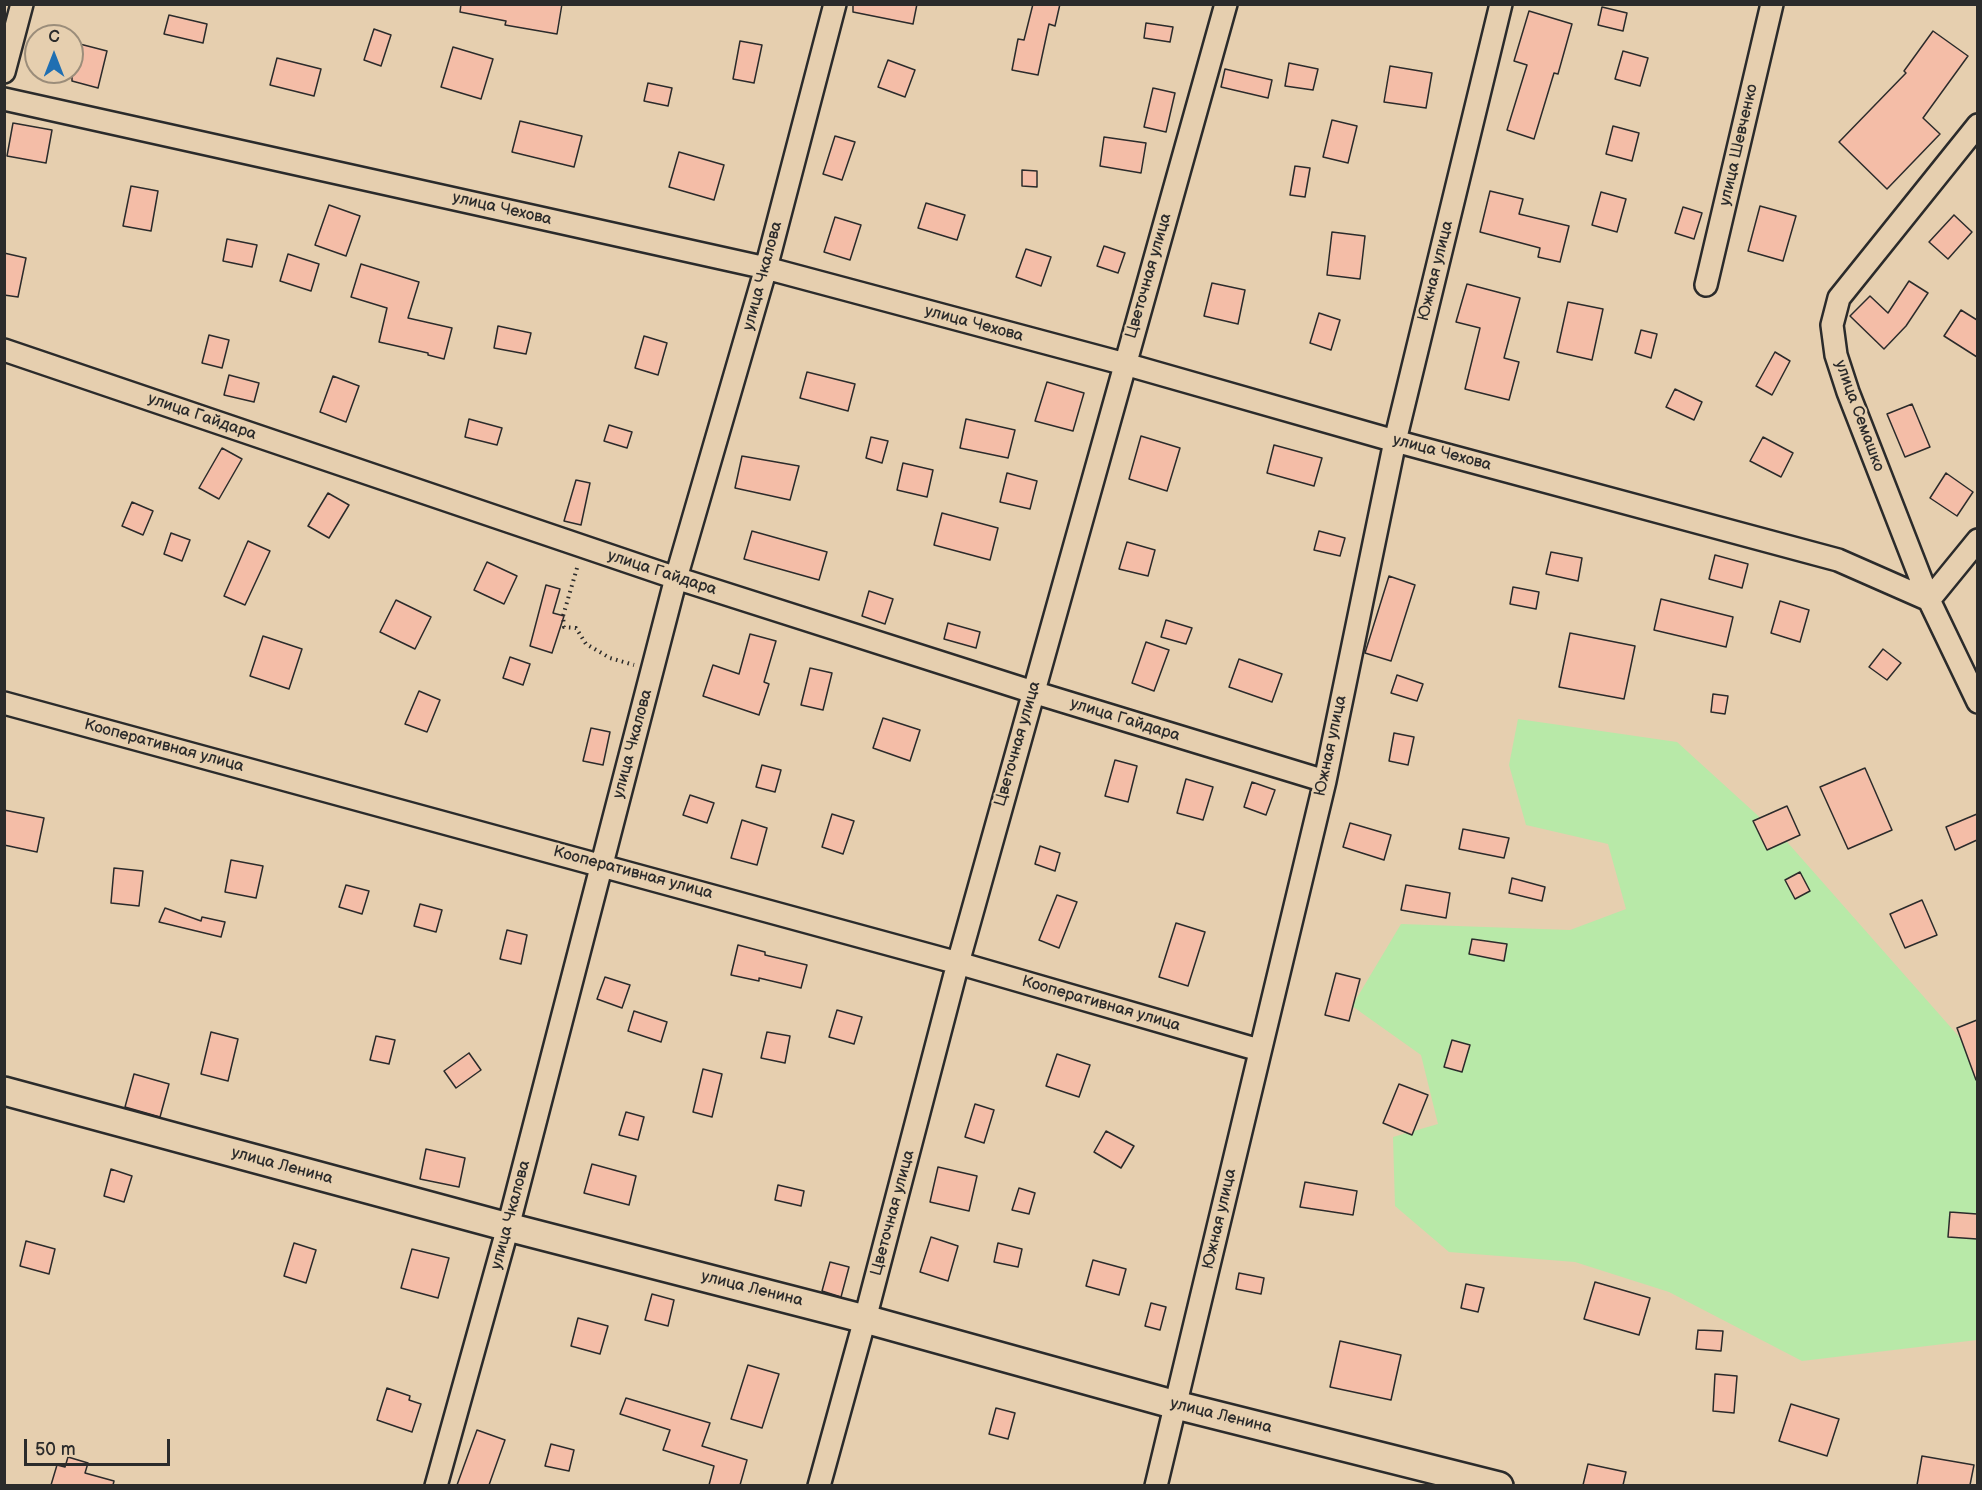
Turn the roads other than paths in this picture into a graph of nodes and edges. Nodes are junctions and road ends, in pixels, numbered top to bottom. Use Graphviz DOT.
graph roads {
  1 [pos="21,4"];
  2 [pos="835,4"];
  3 [pos="1226,4"];
  4 [pos="1501,4"];
  5 [pos="1772,4"];
  6 [pos="4,72"];
  7 [pos="4,99"];
  8 [pos="1977,125"];
  9 [pos="766,268"];
  10 [pos="1706,285"];
  11 [pos="4,350"];
  12 [pos="1125,364"];
  13 [pos="1395,441"];
  14 [pos="1977,540"];
  15 [pos="676,578"];
  16 [pos="1929,600"];
  17 [pos="1033,692"];
  18 [pos="1977,702"];
  19 [pos="4,703"];
  20 [pos="1325,781"];
  21 [pos="601,864"];
  22 [pos="958,963"];
  23 [pos="1259,1050"];
  24 [pos="4,1091"];
  25 [pos="508,1227"];
  26 [pos="865,1318"];
  27 [pos="1176,1405"];
  28 [pos="1492,1484"];
  29 [pos="436,1485"];
  30 [pos="819,1485"];
  31 [pos="1156,1485"];
  1 -- 6 [label="street"];
  2 -- 9 [label="street, улица Чкалова"];
  3 -- 12 [label="street, Цветочная улица"];
  4 -- 13 [label="street, Южная улица"];
  5 -- 10 [label="street, улица Шевченко"];
  7 -- 9 [label="street, улица Чехова"];
  8 -- 16 [label="street, улица Семашко"];
  9 -- 12 [label="street, улица Чехова"];
  9 -- 15 [label="street, улица Чкалова"];
  11 -- 15 [label="street, улица Гайдара"];
  12 -- 13 [label="street, улица Чехова"];
  12 -- 17 [label="street, Цветочная улица"];
  13 -- 16 [label="street, улица Чехова"];
  13 -- 20 [label="street, Южная улица"];
  14 -- 16 [label="street"];
  15 -- 17 [label="street, улица Гайдара"];
  15 -- 21 [label="street, улица Чкалова"];
  16 -- 18 [label="street, улица Семашко"];
  17 -- 20 [label="street, улица Гайдара"];
  17 -- 22 [label="street, Цветочная улица"];
  19 -- 21 [label="street, Кооперативная улица"];
  20 -- 23 [label="street, Южная улица"];
  21 -- 22 [label="street, Кооперативная улица"];
  21 -- 25 [label="street, улица Чкалова"];
  22 -- 23 [label="street, Кооперативная улица"];
  22 -- 26 [label="street, Цветочная улица"];
  23 -- 27 [label="street, Южная улица"];
  24 -- 25 [label="street, улица Ленина"];
  25 -- 26 [label="street, улица Ленина"];
  25 -- 29 [label="street, улица Чкалова"];
  26 -- 27 [label="street, улица Ленина"];
  26 -- 30 [label="street, Цветочная улица"];
  27 -- 28 [label="street, улица Ленина"];
  27 -- 31 [label="street, Южная улица"];
}
